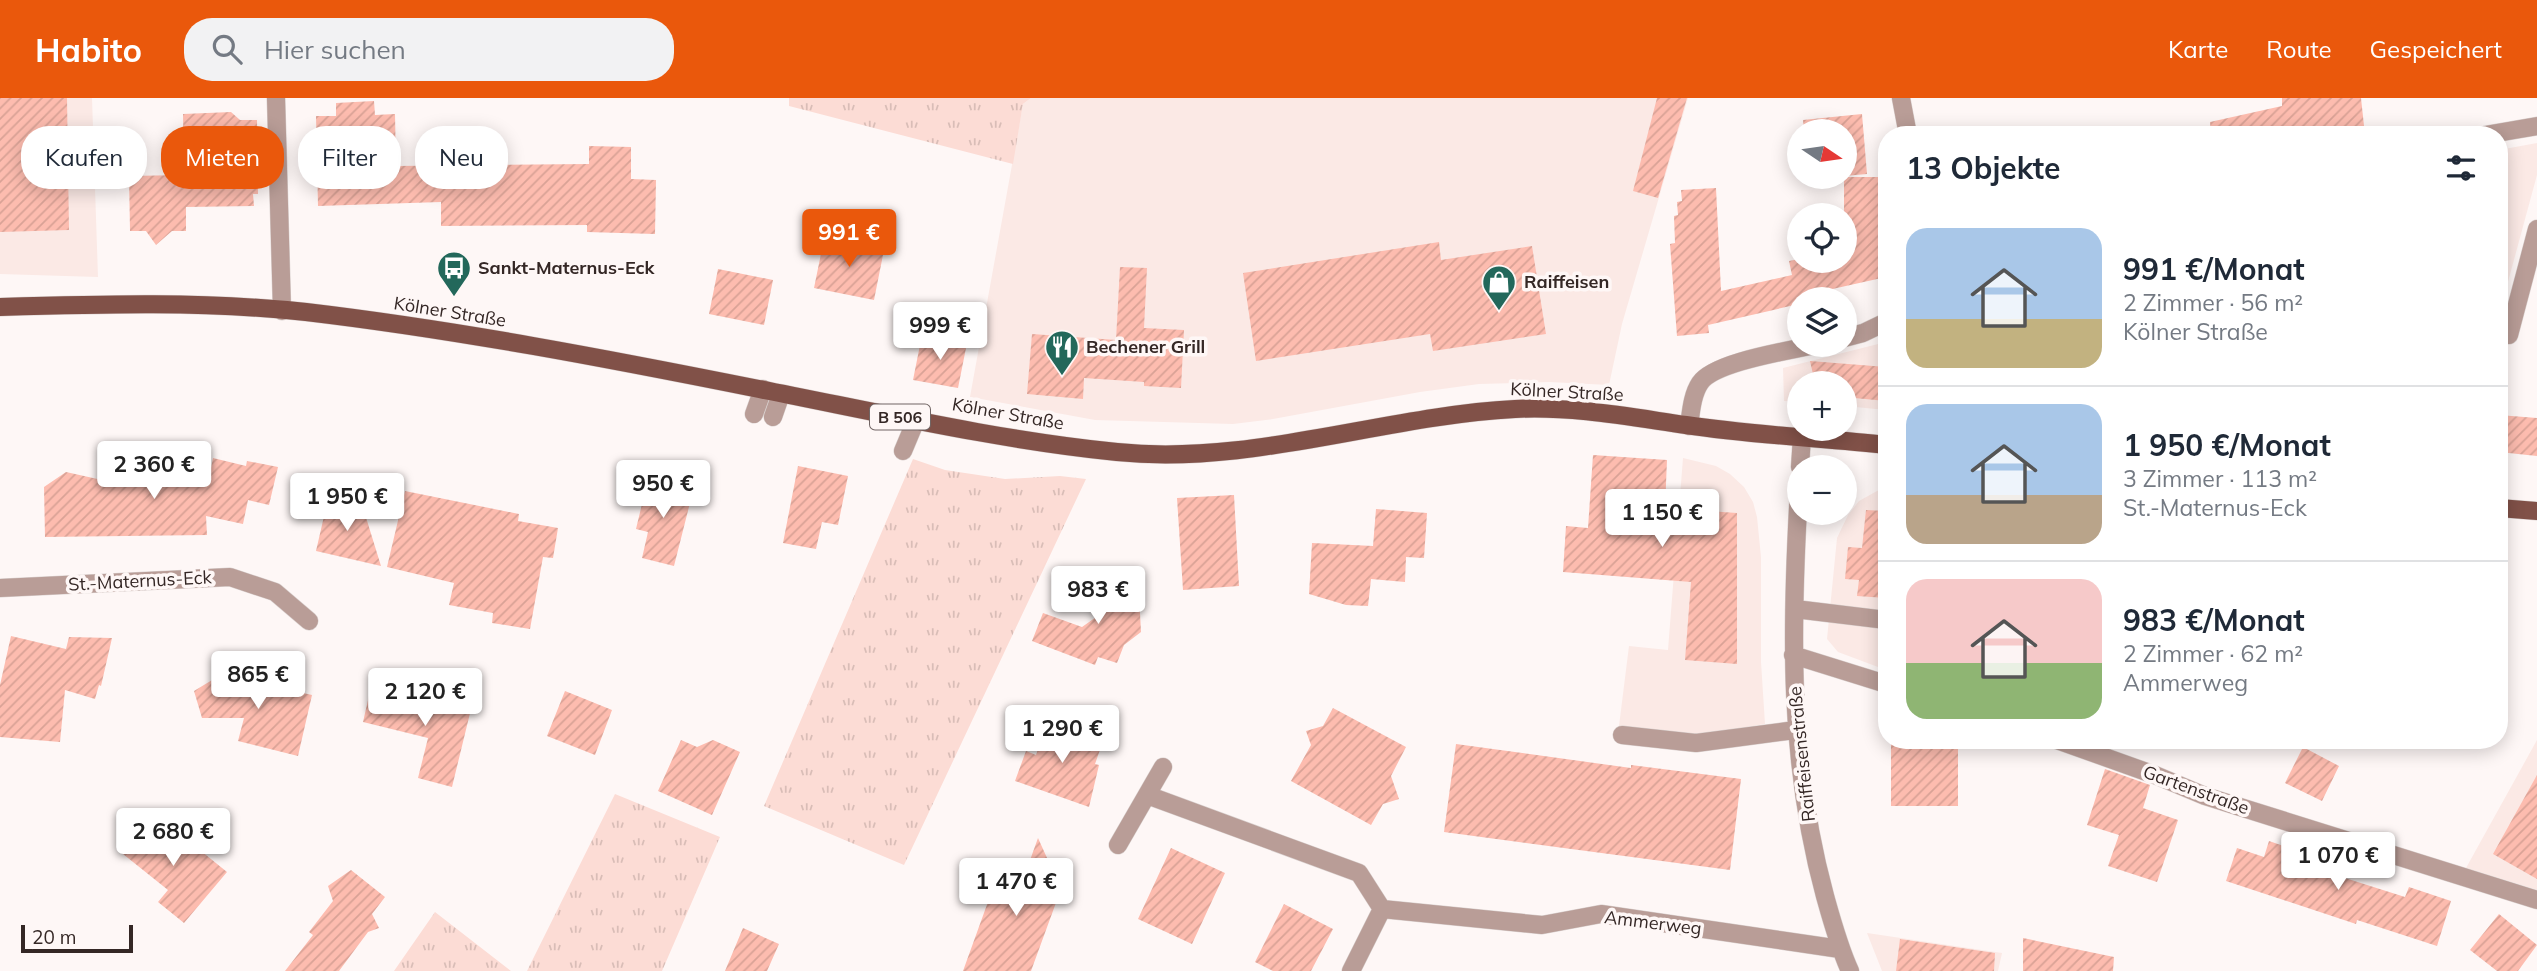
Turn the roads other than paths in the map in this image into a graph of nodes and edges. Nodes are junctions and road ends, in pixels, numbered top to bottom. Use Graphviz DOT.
graph roads {
  1 [pos="276,98"];
  2 [pos="1901,98"];
  3 [pos="1906,126"];
  4 [pos="2537,126"];
  5 [pos="2508,131"];
  6 [pos="2537,229"];
  7 [pos="0,307"];
  8 [pos="282,311"];
  9 [pos="1878,326"];
  10 [pos="1857,335"];
  11 [pos="2509,335"];
  12 [pos="1787,351"];
  13 [pos="763,389"];
  14 [pos="781,394"];
  15 [pos="754,414"];
  16 [pos="773,417"];
  17 [pos="916,420"];
  18 [pos="1689,426"];
  19 [pos="1787,435"];
  20 [pos="1849,441"];
  21 [pos="1878,444"];
  22 [pos="903,451"];
  23 [pos="2508,509"];
  24 [pos="2537,511"];
  25 [pos="1798,525"];
  26 [pos="0,588"];
  27 [pos="1795,609"];
  28 [pos="1878,619"];
  29 [pos="309,621"];
  30 [pos="1793,655"];
  31 [pos="1878,682"];
  32 [pos="1796,730"];
  33 [pos="1622,735"];
  34 [pos="2081,749"];
  35 [pos="1163,767"];
  36 [pos="1147,795"];
  37 [pos="1118,845"];
  38 [pos="2537,900"];
  39 [pos="1382,909"];
  40 [pos="1840,949"];
  41 [pos="1351,971"];
  42 [pos="1850,971"];
  1 -- 8 [label="street"];
  2 -- 3 [label="street"];
  4 -- 5 [label="street"];
  6 -- 11 [label="street"];
  7 -- 8 [label="main road, Kölner Straße / B 506"];
  8 -- 13 [label="main road, Kölner Straße / B 506"];
  9 -- 10 [label="street"];
  12 -- 18 [label="street"];
  13 -- 14 [label="main road, Kölner Straße / B 506"];
  13 -- 15 [label="street"];
  14 -- 16 [label="street"];
  14 -- 17 [label="main road, Kölner Straße / B 506"];
  17 -- 18 [label="main road, Kölner Straße / B 506"];
  17 -- 22 [label="street"];
  18 -- 19 [label="main road, Kölner Straße / B 506"];
  20 -- 21 [label="main road, Kölner Straße / B 506"];
  23 -- 24 [label="main road"];
  25 -- 27 [label="street, Raiffeisenstraße"];
  26 -- 29 [label="street, St.-Maternus-Eck"];
  27 -- 28 [label="street"];
  27 -- 30 [label="street, Raiffeisenstraße"];
  30 -- 31 [label="street"];
  30 -- 32 [label="street, Raiffeisenstraße"];
  32 -- 33 [label="street"];
  32 -- 40 [label="street, Raiffeisenstraße"];
  34 -- 38 [label="street, Gartenstraße"];
  35 -- 36 [label="street"];
  36 -- 37 [label="street"];
  36 -- 39 [label="street"];
  39 -- 40 [label="street, Ammerweg"];
  39 -- 41 [label="street"];
  40 -- 42 [label="street, Raiffeisenstraße"];
}
